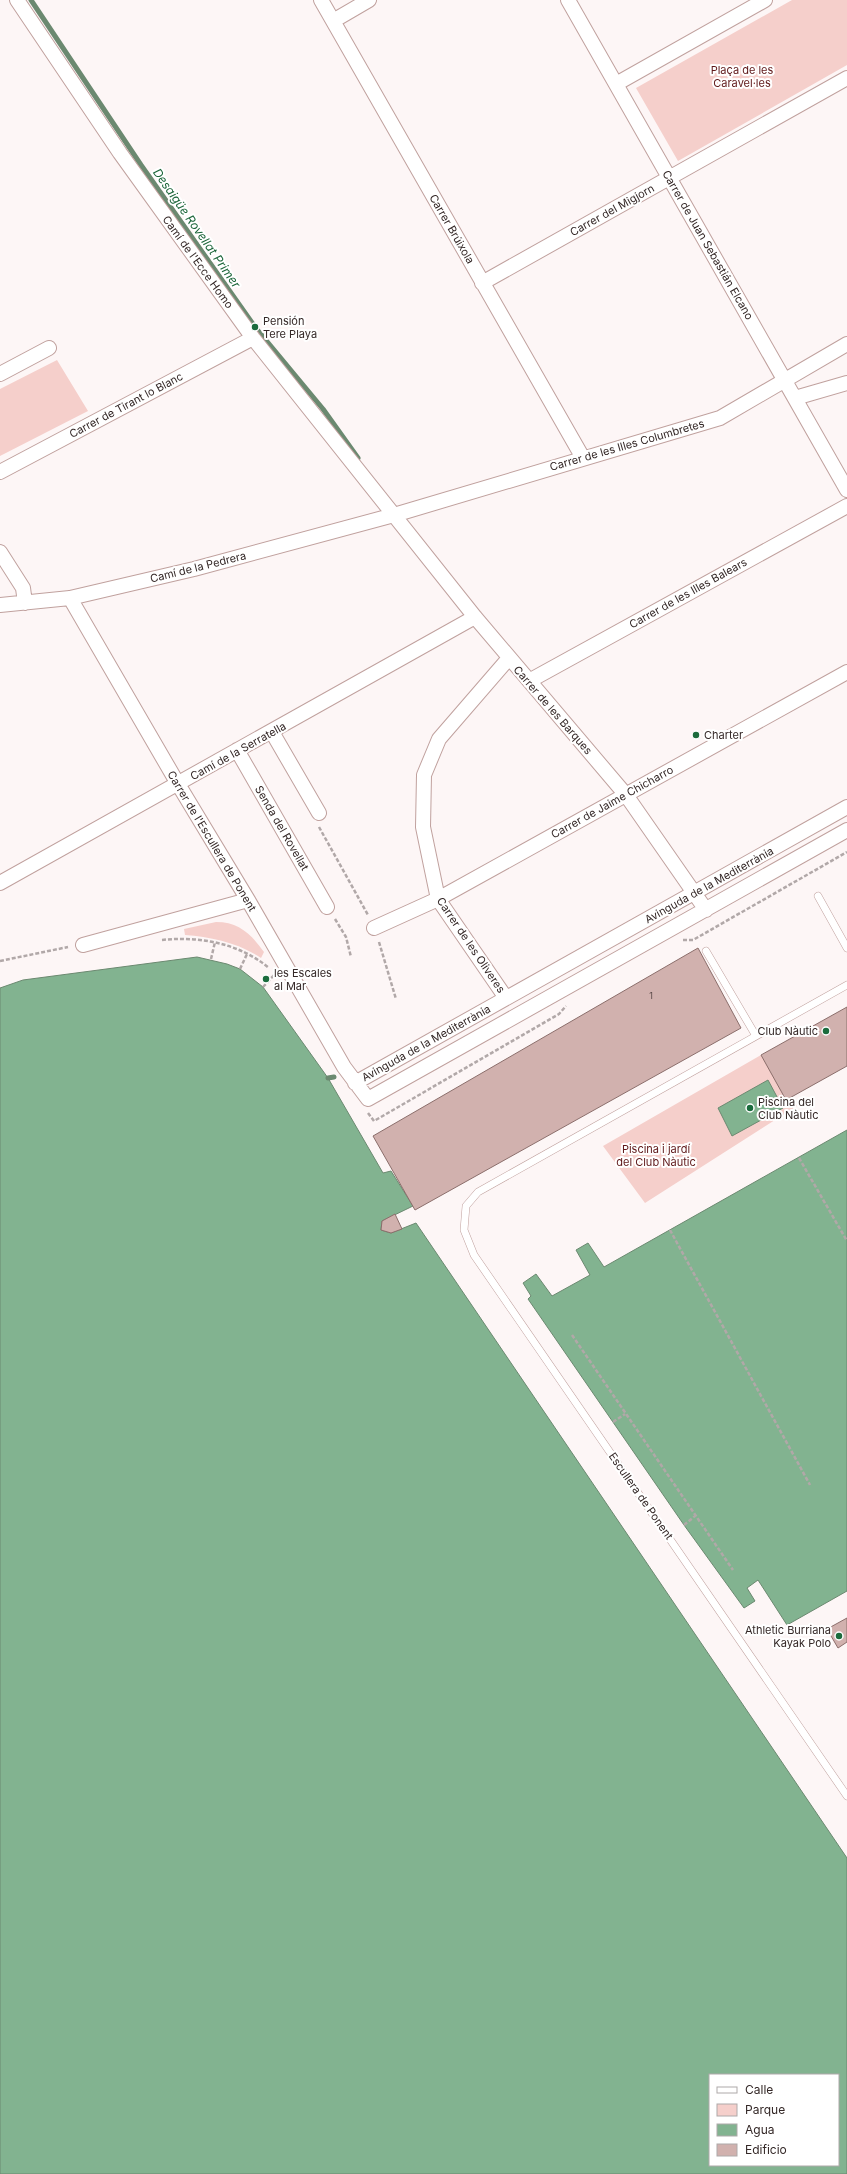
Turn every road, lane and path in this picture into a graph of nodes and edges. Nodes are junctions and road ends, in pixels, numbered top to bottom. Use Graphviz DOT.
graph roads {
  1 [pos="17,0"];
  2 [pos="321,0"];
  3 [pos="369,0"];
  4 [pos="568,0"];
  5 [pos="765,0"];
  6 [pos="333,21"];
  7 [pos="847,78"];
  8 [pos="616,84"];
  9 [pos="670,178"];
  10 [pos="482,283"];
  11 [pos="253,338"];
  12 [pos="847,344"];
  13 [pos="49,348"];
  14 [pos="0,374"];
  15 [pos="785,382"];
  16 [pos="847,383"];
  17 [pos="795,398"];
  18 [pos="583,458"];
  19 [pos="0,472"];
  20 [pos="847,490"];
  21 [pos="847,506"];
  22 [pos="394,515"];
  23 [pos="0,552"];
  24 [pos="70,598"];
  25 [pos="25,603"];
  26 [pos="0,605"];
  27 [pos="475,617"];
  28 [pos="509,658"];
  29 [pos="847,672"];
  30 [pos="529,681"];
  31 [pos="272,732"];
  32 [pos="237,750"];
  33 [pos="178,784"];
  34 [pos="626,795"];
  35 [pos="847,807"];
  36 [pos="319,813"];
  37 [pos="847,830"];
  38 [pos="0,883"];
  39 [pos="695,893"];
  40 [pos="818,896"];
  41 [pos="438,899"];
  42 [pos="248,900"];
  43 [pos="327,906"];
  44 [pos="706,910"];
  45 [pos="374,928"];
  46 [pos="155,941"];
  47 [pos="215,942"];
  48 [pos="83,945"];
  49 [pos="847,948"];
  50 [pos="706,951"];
  51 [pos="247,954"];
  52 [pos="351,958"];
  53 [pos="210,960"];
  54 [pos="0,961"];
  55 [pos="240,969"];
  56 [pos="275,973"];
  57 [pos="279,978"];
  58 [pos="847,985"];
  59 [pos="263,987"];
  60 [pos="506,998"];
  61 [pos="396,999"];
  62 [pos="756,1036"];
  63 [pos="355,1083"];
  64 [pos="799,1158"];
  65 [pos="670,1230"];
  66 [pos="847,1241"];
  67 [pos="572,1335"];
  68 [pos="625,1414"];
  69 [pos="613,1422"];
  70 [pos="810,1485"];
  71 [pos="695,1516"];
  72 [pos="684,1525"];
  73 [pos="734,1570"];
  74 [pos="847,1796"];
  1 -- 11 [label="street, Camí de l'Ecce Homo"];
  2 -- 6 [label="street, Carrer Brúixola"];
  3 -- 6 [label="street"];
  4 -- 8 [label="street, Carrer de Juan Sebastián Elcano"];
  5 -- 8 [label="street"];
  6 -- 10 [label="street, Carrer Brúixola"];
  7 -- 9 [label="street, Carrer del Migjorn"];
  8 -- 9 [label="street, Carrer de Juan Sebastián Elcano"];
  9 -- 10 [label="street, Carrer del Migjorn"];
  9 -- 15 [label="street, Carrer de Juan Sebastián Elcano"];
  10 -- 18 [label="street, Carrer Brúixola"];
  11 -- 19 [label="street, Carrer de Tirant lo Blanc"];
  11 -- 22 [label="street, Camí de l'Ecce Homo"];
  12 -- 15 [label="street, Carrer de les Illes Columbretes"];
  13 -- 14 [label="street"];
  15 -- 17 [label="street, Carrer de Juan Sebastián Elcano"];
  15 -- 18 [label="street, Carrer de les Illes Columbretes"];
  16 -- 17 [label="street"];
  17 -- 20 [label="street, Carrer de Juan Sebastián Elcano"];
  18 -- 22 [label="street, Carrer de les Illes Columbretes"];
  21 -- 30 [label="street, Carrer de les Illes Balears"];
  22 -- 24 [label="street, Camí de la Pedrera"];
  22 -- 27 [label="street, Carrer de les Barques"];
  23 -- 25 [label="street"];
  24 -- 25 [label="street, Camí de la Pedrera"];
  24 -- 33 [label="street, Carrer de l'Escullera de Ponent"];
  25 -- 26 [label="street, Camí de la Pedrera"];
  27 -- 28 [label="street, Carrer de les Barques"];
  27 -- 31 [label="street, Camí de la Serratella"];
  28 -- 30 [label="street, Carrer de les Barques"];
  28 -- 41 [label="street, Carrer de les Oliveres"];
  29 -- 34 [label="street, Carrer de Jaime Chicharro"];
  30 -- 34 [label="street, Carrer de les Barques"];
  31 -- 32 [label="street, Camí de la Serratella"];
  31 -- 36 [label="street"];
  32 -- 33 [label="street, Camí de la Serratella"];
  32 -- 43 [label="street, Senda del Rovellat"];
  33 -- 38 [label="street, Camí de la Serratella"];
  33 -- 42 [label="street, Carrer de l'Escullera de Ponent"];
  34 -- 39 [label="street, Carrer de les Barques"];
  34 -- 41 [label="street, Carrer de Jaime Chicharro"];
  35 -- 39 [label="street, Avinguda de la Mediterrània"];
  36 -- 45 [label="path"];
  37 -- 44 [label="street, Avinguda de la Mediterrània"];
  39 -- 44 [label="street, Carrer de les Barques"];
  39 -- 60 [label="street, Avinguda de la Mediterrània"];
  40 -- 49 [label="lane"];
  41 -- 45 [label="street, Carrer de Jaime Chicharro"];
  41 -- 60 [label="street, Carrer de les Oliveres"];
  42 -- 48 [label="street"];
  42 -- 63 [label="street, Carrer de l'Escullera de Ponent"];
  43 -- 52 [label="path"];
  44 -- 63 [label="street, Avinguda de la Mediterrània"];
  45 -- 61 [label="path"];
  46 -- 47 [label="path"];
  47 -- 51 [label="path"];
  47 -- 53 [label="path"];
  48 -- 54 [label="path"];
  50 -- 62 [label="lane"];
  51 -- 55 [label="path"];
  51 -- 56 [label="path"];
  56 -- 57 [label="path"];
  56 -- 59 [label="path"];
  58 -- 62 [label="lane"];
  60 -- 63 [label="street, Avinguda de la Mediterrània"];
  62 -- 74 [label="lane, Escullera de Ponent"];
  64 -- 66 [label="path"];
  65 -- 70 [label="path"];
  67 -- 68 [label="path"];
  68 -- 69 [label="path"];
  68 -- 71 [label="path"];
  71 -- 72 [label="path"];
  71 -- 73 [label="path"];
}
